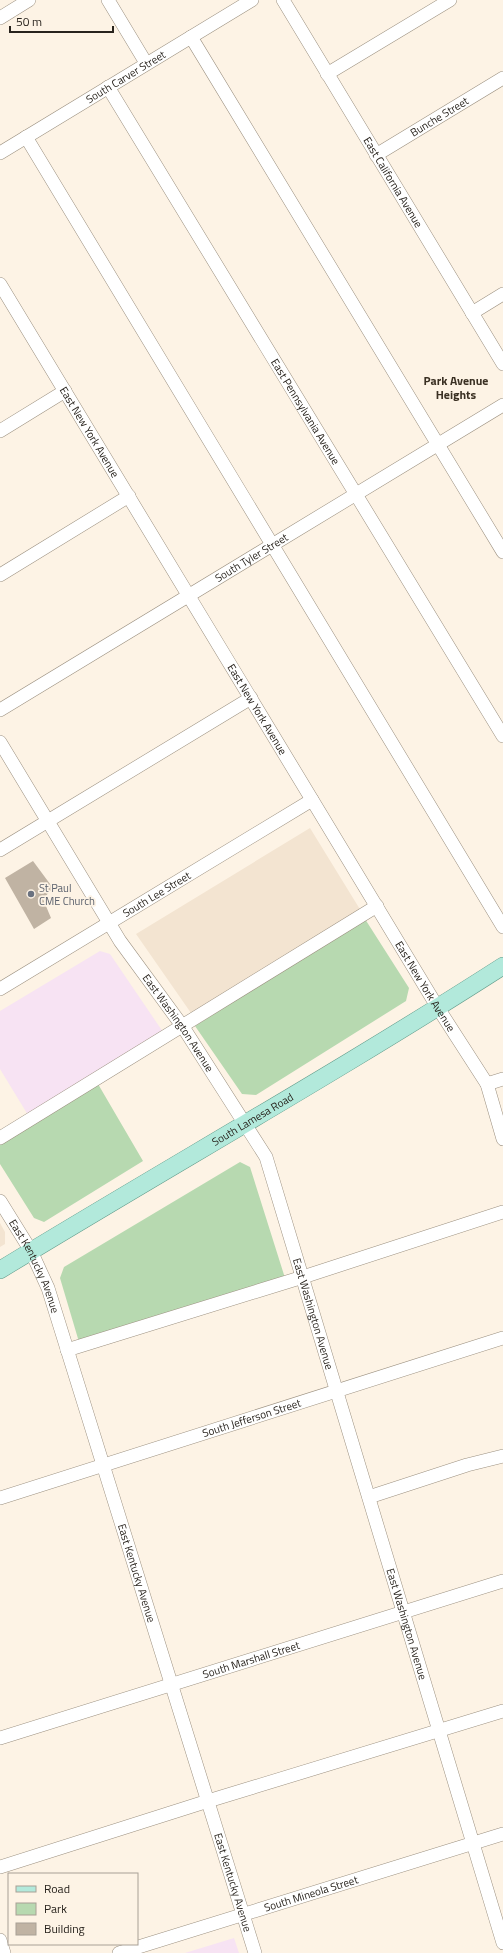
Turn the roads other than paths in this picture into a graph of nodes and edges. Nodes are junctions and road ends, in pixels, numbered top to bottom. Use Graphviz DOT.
graph roads {
  1 [pos="29,0"];
  2 [pos="108,0"];
  3 [pos="252,0"];
  4 [pos="283,0"];
  5 [pos="450,0"];
  6 [pos="0,18"];
  7 [pos="191,37"];
  8 [pos="146,63"];
  9 [pos="327,74"];
  10 [pos="503,78"];
  11 [pos="108,87"];
  12 [pos="26,137"];
  13 [pos="0,153"];
  14 [pos="376,155"];
  15 [pos="1,289"];
  16 [pos="503,294"];
  17 [pos="472,313"];
  18 [pos="503,364"];
  19 [pos="65,391"];
  20 [pos="503,405"];
  21 [pos="0,431"];
  22 [pos="438,445"];
  23 [pos="356,494"];
  24 [pos="129,496"];
  25 [pos="272,546"];
  26 [pos="503,552"];
  27 [pos="0,575"];
  28 [pos="190,596"];
  29 [pos="251,698"];
  30 [pos="0,710"];
  31 [pos="503,736"];
  32 [pos="0,742"];
  33 [pos="312,800"];
  34 [pos="47,820"];
  35 [pos="0,850"];
  36 [pos="377,906"];
  37 [pos="109,923"];
  38 [pos="503,927"];
  39 [pos="503,966"];
  40 [pos="0,989"];
  41 [pos="438,1008"];
  42 [pos="182,1027"];
  43 [pos="503,1079"];
  44 [pos="487,1084"];
  45 [pos="245,1125"];
  46 [pos="0,1138"];
  47 [pos="503,1139"];
  48 [pos="0,1201"];
  49 [pos="503,1212"];
  50 [pos="31,1251"];
  51 [pos="0,1270"];
  52 [pos="303,1277"];
  53 [pos="503,1338"];
  54 [pos="67,1350"];
  55 [pos="337,1392"];
  56 [pos="503,1456"];
  57 [pos="102,1465"];
  58 [pos="369,1496"];
  59 [pos="0,1498"];
  60 [pos="503,1581"];
  61 [pos="403,1612"];
  62 [pos="171,1685"];
  63 [pos="503,1711"];
  64 [pos="439,1731"];
  65 [pos="0,1738"];
  66 [pos="208,1801"];
  67 [pos="503,1834"];
  68 [pos="473,1844"];
  69 [pos="0,1867"];
  70 [pos="243,1914"];
  71 [pos="0,1940"];
  72 [pos="503,1943"];
  73 [pos="4,1953"];
  74 [pos="119,1953"];
  75 [pos="255,1953"];
  1 -- 6 [label="street"];
  2 -- 8 [label="street"];
  3 -- 7 [label="street, South Carver Street"];
  4 -- 9 [label="street, East California Avenue"];
  5 -- 9 [label="street"];
  7 -- 8 [label="street, South Carver Street"];
  7 -- 22 [label="street"];
  8 -- 11 [label="street, South Carver Street"];
  9 -- 14 [label="street, East California Avenue"];
  10 -- 14 [label="street, Bunche Street"];
  11 -- 12 [label="street, South Carver Street"];
  11 -- 23 [label="street, East Pennsylvania Avenue"];
  12 -- 13 [label="street, South Carver Street"];
  12 -- 25 [label="street"];
  14 -- 17 [label="street, East California Avenue"];
  15 -- 19 [label="street, East New York Avenue"];
  16 -- 17 [label="street"];
  17 -- 18 [label="street, East California Avenue"];
  19 -- 21 [label="street"];
  19 -- 24 [label="street, East New York Avenue"];
  20 -- 22 [label="street, South Tyler Street"];
  22 -- 23 [label="street, South Tyler Street"];
  22 -- 26 [label="street"];
  23 -- 25 [label="street, South Tyler Street"];
  23 -- 31 [label="street, East Pennsylvania Avenue"];
  24 -- 27 [label="street"];
  24 -- 28 [label="street, East New York Avenue"];
  25 -- 28 [label="street, South Tyler Street"];
  25 -- 38 [label="street"];
  28 -- 29 [label="street, East New York Avenue"];
  28 -- 30 [label="street, South Tyler Street"];
  29 -- 33 [label="street, East New York Avenue"];
  29 -- 34 [label="street"];
  32 -- 34 [label="street, East Washington Avenue"];
  33 -- 36 [label="street, East New York Avenue"];
  33 -- 37 [label="street, South Lee Street"];
  34 -- 35 [label="street"];
  34 -- 37 [label="street, East Washington Avenue"];
  36 -- 41 [label="street, East New York Avenue"];
  36 -- 42 [label="street"];
  37 -- 40 [label="street, South Lee Street"];
  37 -- 42 [label="street, East Washington Avenue"];
  39 -- 41 [label="main road, South Lamesa Road"];
  41 -- 44 [label="street, East New York Avenue"];
  41 -- 45 [label="main road, South Lamesa Road"];
  42 -- 45 [label="street, East Washington Avenue"];
  42 -- 46 [label="street"];
  43 -- 44 [label="street"];
  44 -- 47 [label="street, East New York Avenue"];
  45 -- 50 [label="main road, South Lamesa Road"];
  45 -- 52 [label="street, East Washington Avenue"];
  48 -- 50 [label="street, East Kentucky Avenue"];
  49 -- 52 [label="street"];
  50 -- 51 [label="main road, South Lamesa Road"];
  50 -- 54 [label="street, East Kentucky Avenue"];
  52 -- 54 [label="street"];
  52 -- 55 [label="street, East Washington Avenue"];
  53 -- 55 [label="street, South Jefferson Street"];
  54 -- 57 [label="street, East Kentucky Avenue"];
  55 -- 57 [label="street, South Jefferson Street"];
  55 -- 58 [label="street, East Washington Avenue"];
  56 -- 58 [label="street"];
  57 -- 59 [label="street, South Jefferson Street"];
  57 -- 62 [label="street, East Kentucky Avenue"];
  58 -- 61 [label="street, East Washington Avenue"];
  60 -- 61 [label="street, South Marshall Street"];
  61 -- 62 [label="street, South Marshall Street"];
  61 -- 64 [label="street, East Washington Avenue"];
  62 -- 65 [label="street, South Marshall Street"];
  62 -- 66 [label="street, East Kentucky Avenue"];
  63 -- 64 [label="street"];
  64 -- 66 [label="street"];
  64 -- 68 [label="street, East Washington Avenue"];
  66 -- 69 [label="street"];
  66 -- 70 [label="street, East Kentucky Avenue"];
  67 -- 68 [label="street, South Mineola Street"];
  68 -- 70 [label="street, South Mineola Street"];
  68 -- 72 [label="street, East Washington Avenue"];
  70 -- 74 [label="street, South Mineola Street"];
  70 -- 75 [label="street, East Kentucky Avenue"];
  71 -- 73 [label="street"];
}
